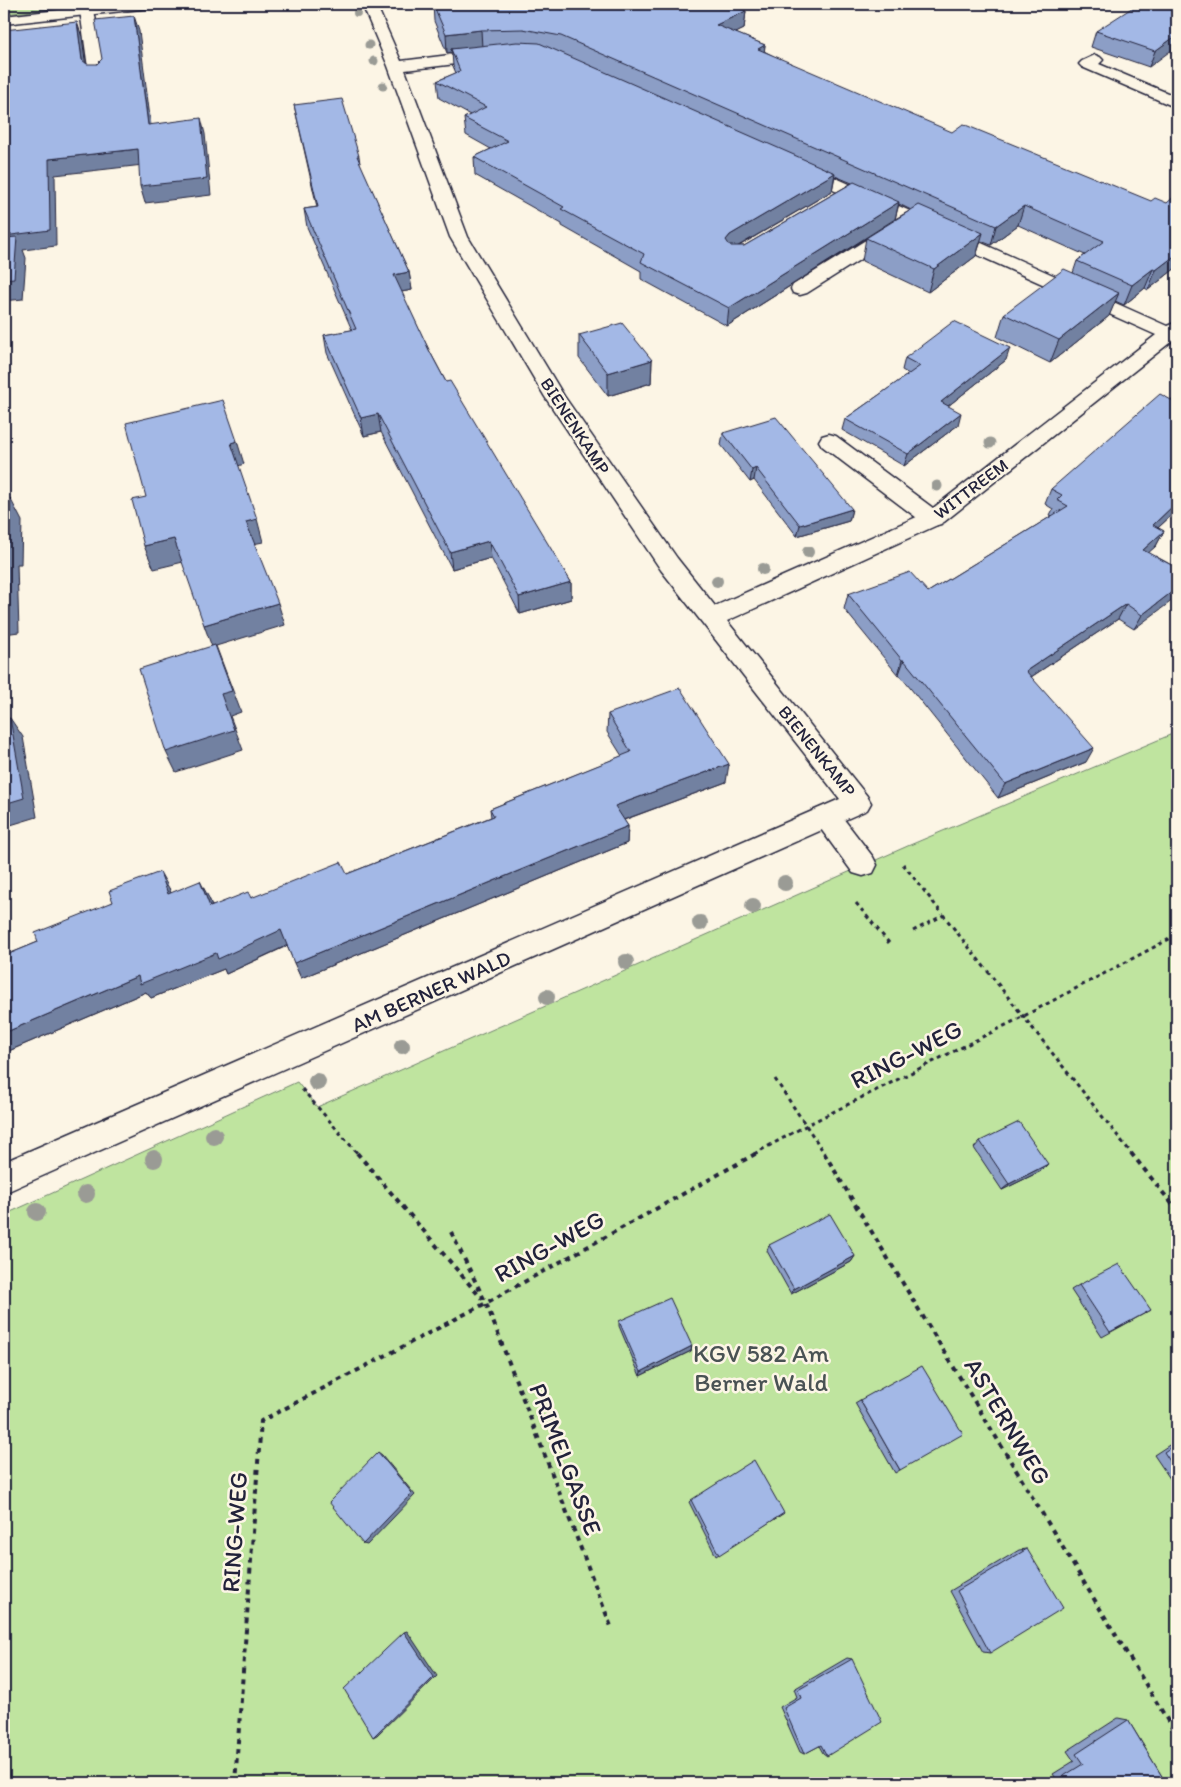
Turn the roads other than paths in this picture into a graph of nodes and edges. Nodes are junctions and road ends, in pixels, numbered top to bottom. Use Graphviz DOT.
graph roads {
  1 [pos="150,4"];
  2 [pos="370,4"];
  3 [pos="87,10"];
  4 [pos="4,20"];
  5 [pos="509,53"];
  6 [pos="1096,60"];
  7 [pos="396,66"];
  8 [pos="97,75"];
  9 [pos="1174,97"];
  10 [pos="787,163"];
  11 [pos="849,191"];
  12 [pos="833,200"];
  13 [pos="912,219"];
  14 [pos="800,289"];
  15 [pos="1173,331"];
  16 [pos="829,441"];
  17 [pos="933,519"];
  18 [pos="711,618"];
  19 [pos="858,803"];
  20 [pos="827,817"];
  21 [pos="863,865"];
  22 [pos="4,1178"];
  1 -- 3 [label="street"];
  2 -- 7 [label="street, BIENENKAMP"];
  3 -- 4 [label="street"];
  3 -- 8 [label="street"];
  5 -- 7 [label="street"];
  6 -- 9 [label="street"];
  7 -- 18 [label="street, BIENENKAMP"];
  10 -- 11 [label="street"];
  11 -- 12 [label="street"];
  11 -- 13 [label="street"];
  13 -- 14 [label="street"];
  13 -- 15 [label="street"];
  15 -- 17 [label="street, WITTREEM"];
  16 -- 17 [label="street"];
  17 -- 18 [label="street, WITTREEM"];
  18 -- 19 [label="street, BIENENKAMP"];
  19 -- 20 [label="street, AM BERNER WALD"];
  20 -- 21 [label="street"];
  20 -- 22 [label="street, AM BERNER WALD"];
}
